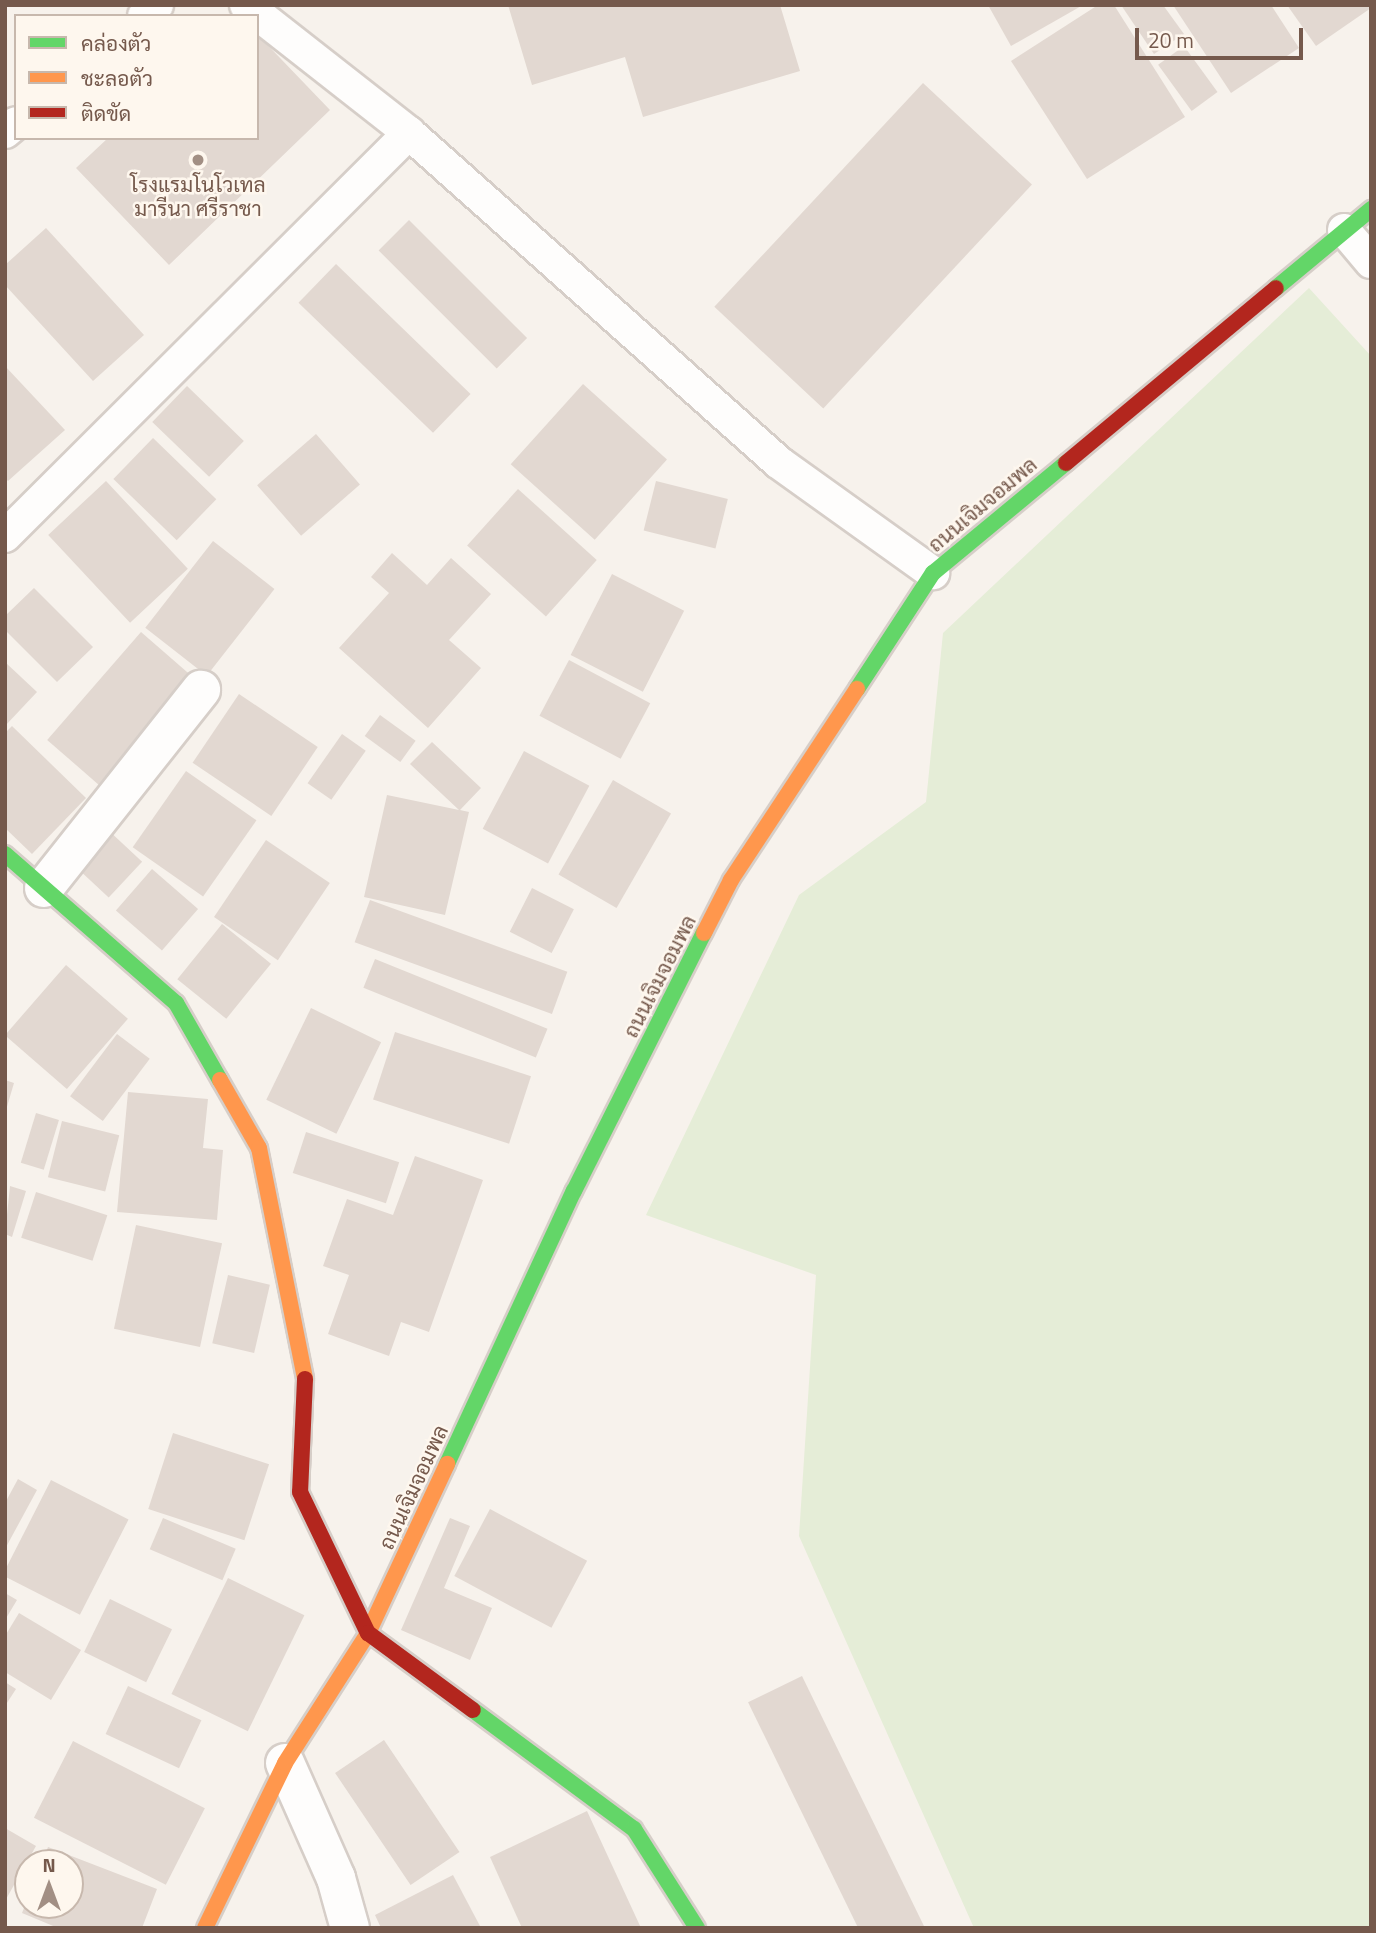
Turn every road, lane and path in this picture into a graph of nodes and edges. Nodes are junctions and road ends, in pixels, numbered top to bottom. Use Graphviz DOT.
graph roads {
  1 [pos="259,15"];
  2 [pos="410,133"];
  3 [pos="1371,209"];
  4 [pos="1344,230"];
  5 [pos="1371,261"];
  6 [pos="5,536"];
  7 [pos="933,573"];
  8 [pos="201,690"];
  9 [pos="5,854"];
  10 [pos="44,888"];
  11 [pos="368,1633"];
  12 [pos="285,1763"];
  13 [pos="205,1928"];
  14 [pos="350,1928"];
  15 [pos="697,1928"];
  1 -- 2 [label="lane"];
  2 -- 6 [label="lane"];
  2 -- 7 [label="lane"];
  3 -- 4 [label="main road, ถนนเจิมจอมพล"];
  4 -- 5 [label="lane"];
  4 -- 7 [label="main road, ถนนเจิมจอมพล"];
  7 -- 11 [label="main road, ถนนเจิมจอมพล"];
  8 -- 10 [label="street"];
  9 -- 10 [label="main road"];
  10 -- 11 [label="main road"];
  11 -- 12 [label="main road, ถนนเจิมจอมพล"];
  11 -- 15 [label="main road"];
  12 -- 13 [label="main road, ถนนเจิมจอมพล"];
  12 -- 14 [label="street"];
}
